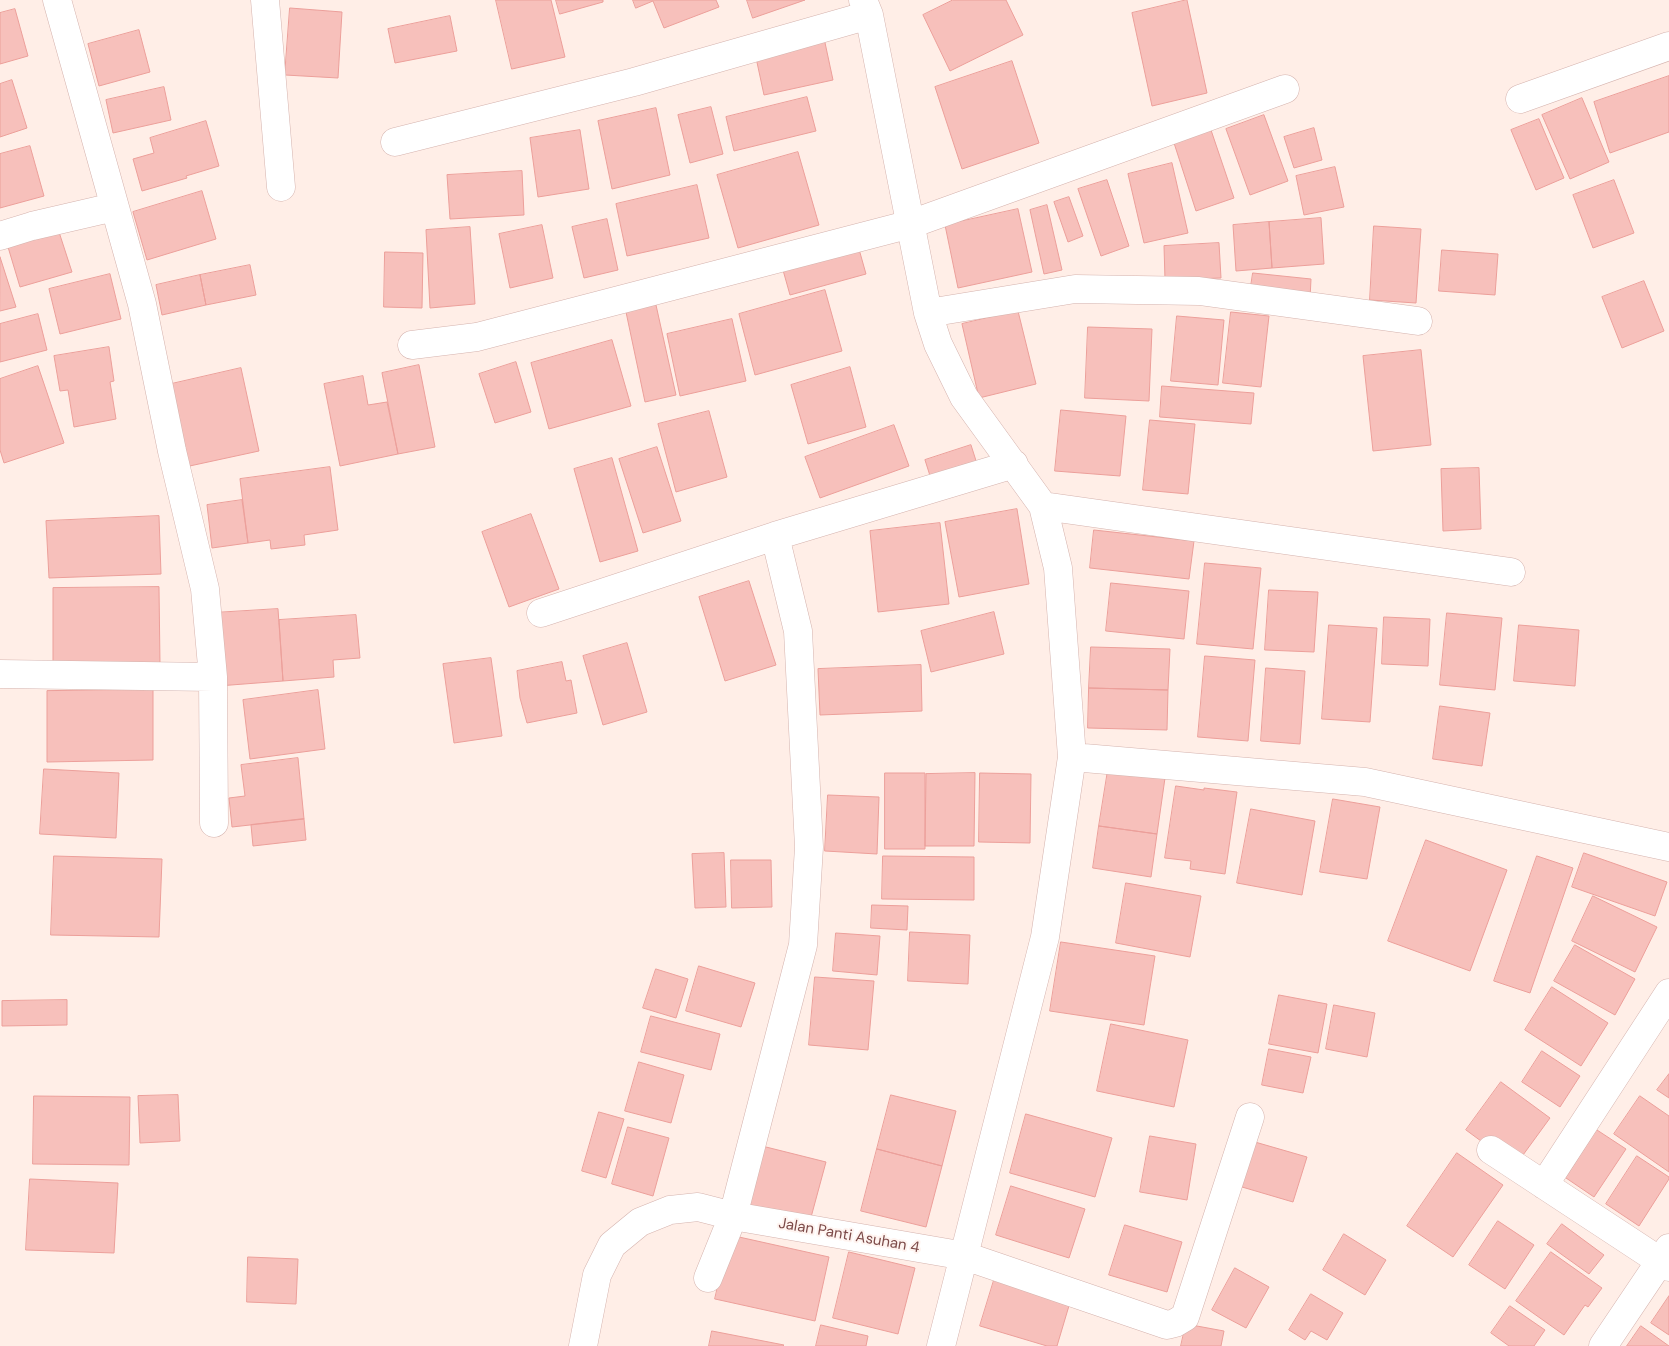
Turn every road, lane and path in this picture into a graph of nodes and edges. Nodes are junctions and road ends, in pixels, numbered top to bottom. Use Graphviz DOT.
graph roads {
  1 [pos="57,0"];
  2 [pos="265,0"];
  3 [pos="866,7"];
  4 [pos="1669,46"];
  5 [pos="1285,89"];
  6 [pos="1520,99"];
  7 [pos="395,142"];
  8 [pos="281,187"];
  9 [pos="114,207"];
  10 [pos="911,224"];
  11 [pos="0,236"];
  12 [pos="928,313"];
  13 [pos="1418,321"];
  14 [pos="412,345"];
  15 [pos="1014,464"];
  16 [pos="1043,506"];
  17 [pos="775,536"];
  18 [pos="1511,572"];
  19 [pos="540,613"];
  20 [pos="0,674"];
  21 [pos="213,678"];
  22 [pos="1072,757"];
  23 [pos="214,823"];
  24 [pos="1669,847"];
  25 [pos="1669,993"];
  26 [pos="1660,1027"];
  27 [pos="1250,1118"];
  28 [pos="1491,1150"];
  29 [pos="1544,1185"];
  30 [pos="734,1216"];
  31 [pos="965,1256"];
  32 [pos="1666,1259"];
  33 [pos="708,1278"];
  34 [pos="583,1346"];
  35 [pos="941,1346"];
  36 [pos="1603,1346"];
  1 -- 9 [label="street"];
  2 -- 8 [label="street"];
  3 -- 7 [label="street"];
  3 -- 10 [label="street"];
  4 -- 6 [label="street"];
  5 -- 10 [label="street"];
  9 -- 11 [label="street"];
  9 -- 21 [label="street"];
  10 -- 12 [label="street"];
  10 -- 14 [label="street"];
  12 -- 13 [label="street"];
  12 -- 15 [label="street"];
  15 -- 16 [label="street"];
  15 -- 17 [label="street"];
  16 -- 18 [label="street"];
  16 -- 22 [label="street"];
  17 -- 19 [label="street"];
  17 -- 30 [label="street"];
  20 -- 21 [label="street"];
  21 -- 23 [label="street"];
  22 -- 24 [label="street"];
  22 -- 31 [label="street"];
  25 -- 26 [label="street"];
  26 -- 29 [label="street"];
  27 -- 31 [label="street, Jalan Panti Asuhan 4"];
  28 -- 29 [label="street"];
  29 -- 32 [label="street"];
  30 -- 31 [label="street, Jalan Panti Asuhan 4"];
  30 -- 33 [label="street"];
  30 -- 34 [label="street, Jalan Panti Asuhan 4"];
  31 -- 35 [label="street"];
  32 -- 36 [label="street"];
}
